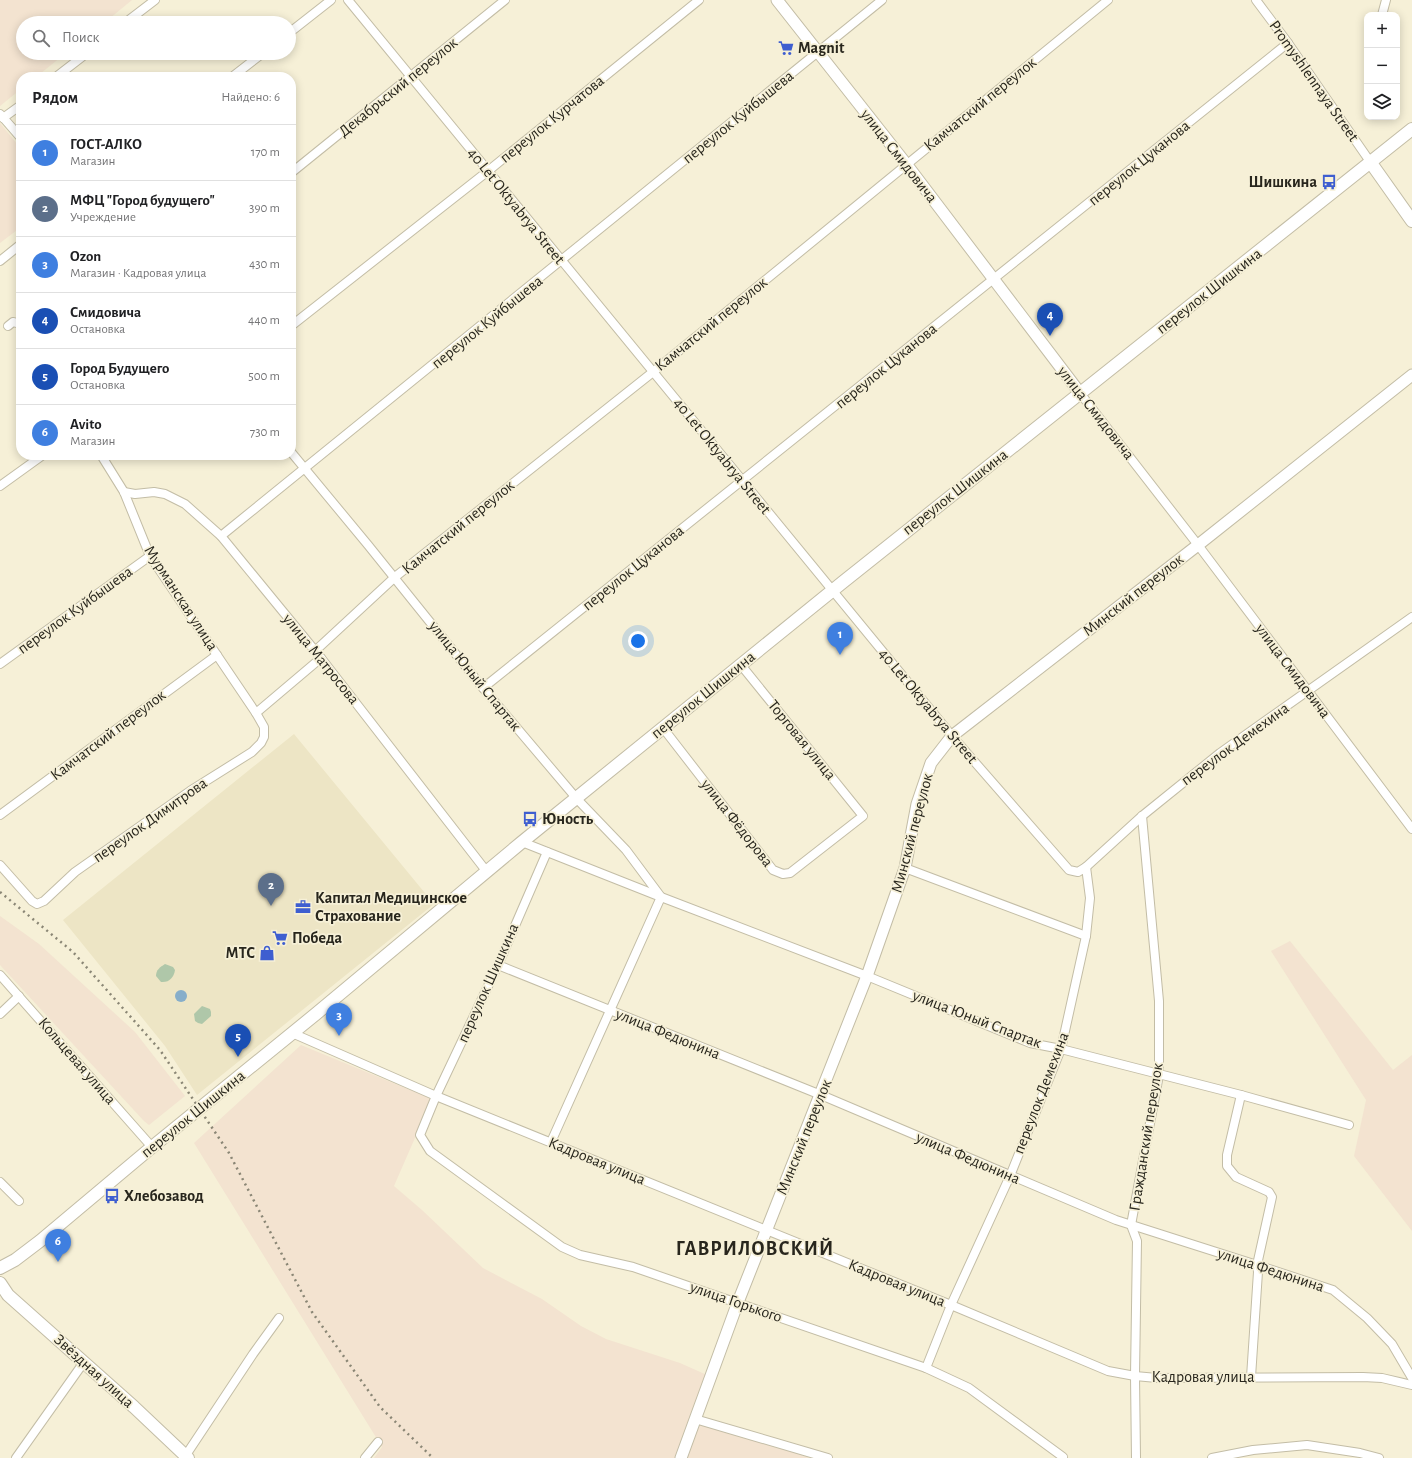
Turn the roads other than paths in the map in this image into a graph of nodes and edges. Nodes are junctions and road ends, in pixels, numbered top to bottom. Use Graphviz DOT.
graph roads {
  1 [pos="155,0"];
  2 [pos="331,0"];
  3 [pos="348,0"];
  4 [pos="505,0"];
  5 [pos="699,0"];
  6 [pos="777,0"];
  7 [pos="882,0"];
  8 [pos="1108,0"];
  9 [pos="1256,0"];
  10 [pos="1386,0"];
  11 [pos="1383,12"];
  12 [pos="135,16"];
  13 [pos="296,28"];
  14 [pos="1288,43"];
  15 [pos="818,52"];
  16 [pos="78,60"];
  17 [pos="254,60"];
  18 [pos="62,72"];
  19 [pos="238,72"];
  20 [pos="411,77"];
  21 [pos="16,107"];
  22 [pos="2,116"];
  23 [pos="1412,129"];
  24 [pos="16,132"];
  25 [pos="1371,163"];
  26 [pos="907,165"];
  27 [pos="296,169"];
  28 [pos="488,170"];
  29 [pos="1412,222"];
  30 [pos="16,248"];
  31 [pos="0,261"];
  32 [pos="562,261"];
  33 [pos="994,279"];
  34 [pos="296,322"];
  35 [pos="16,323"];
  36 [pos="8,326"];
  37 [pos="653,372"];
  38 [pos="1412,375"];
  39 [pos="1080,393"];
  40 [pos="296,458"];
  41 [pos="36,460"];
  42 [pos="104,460"];
  43 [pos="305,469"];
  44 [pos="742,481"];
  45 [pos="0,486"];
  46 [pos="124,492"];
  47 [pos="221,536"];
  48 [pos="1198,545"];
  49 [pos="150,556"];
  50 [pos="395,577"];
  51 [pos="832,590"];
  52 [pos="1412,617"];
  53 [pos="315,651"];
  54 [pos="217,655"];
  55 [pos="321,658"];
  56 [pos="0,664"];
  57 [pos="742,665"];
  58 [pos="484,688"];
  59 [pos="1308,691"];
  60 [pos="256,713"];
  61 [pos="663,728"];
  62 [pos="952,736"];
  63 [pos="264,737"];
  64 [pos="577,799"];
  65 [pos="0,815"];
  66 [pos="863,816"];
  67 [pos="1142,816"];
  68 [pos="1412,829"];
  69 [pos="522,842"];
  70 [pos="547,852"];
  71 [pos="0,865"];
  72 [pos="1086,867"];
  73 [pos="905,868"];
  74 [pos="487,872"];
  75 [pos="661,897"];
  76 [pos="1086,936"];
  77 [pos="498,965"];
  78 [pos="0,975"];
  79 [pos="867,976"];
  80 [pos="19,996"];
  81 [pos="610,1010"];
  82 [pos="0,1014"];
  83 [pos="292,1034"];
  84 [pos="1061,1049"];
  85 [pos="1159,1075"];
  86 [pos="821,1095"];
  87 [pos="1241,1095"];
  88 [pos="436,1096"];
  89 [pos="1349,1125"];
  90 [pos="420,1135"];
  91 [pos="551,1142"];
  92 [pos="152,1147"];
  93 [pos="1010,1176"];
  94 [pos="0,1182"];
  95 [pos="19,1201"];
  96 [pos="1131,1225"];
  97 [pos="766,1231"];
  98 [pos="1257,1265"];
  99 [pos="0,1268"];
  100 [pos="0,1283"];
  101 [pos="738,1302"];
  102 [pos="951,1305"];
  103 [pos="279,1318"];
  104 [pos="84,1362"];
  105 [pos="926,1368"];
  106 [pos="1135,1376"];
  107 [pos="1251,1377"];
  108 [pos="1412,1378"];
  109 [pos="1412,1385"];
  110 [pos="695,1419"];
  111 [pos="378,1442"];
  112 [pos="186,1457"];
  113 [pos="1063,1457"];
  114 [pos="16,1458"];
  115 [pos="365,1458"];
  116 [pos="681,1458"];
  117 [pos="828,1458"];
  118 [pos="1136,1458"];
  119 [pos="1214,1458"];
  120 [pos="1379,1458"];
  1 -- 12 [label="street"];
  2 -- 13 [label="street"];
  3 -- 20 [label="street, 40 Let Oktyabrya Street"];
  4 -- 20 [label="street, Декабрьский переулок"];
  5 -- 28 [label="street, переулок Курчатова"];
  6 -- 15 [label="street, улица Смидовича"];
  7 -- 15 [label="street, переулок Куйбышева"];
  8 -- 26 [label="street, Камчатский переулок"];
  9 -- 14 [label="street, Promyshlennaya Street"];
  10 -- 11 [label="street"];
  14 -- 25 [label="street, Promyshlennaya Street"];
  14 -- 33 [label="street, переулок Цуканова"];
  15 -- 26 [label="street, улица Смидовича"];
  15 -- 32 [label="street, переулок Куйбышева"];
  16 -- 18 [label="street"];
  17 -- 19 [label="street"];
  20 -- 27 [label="street, Декабрьский переулок"];
  20 -- 28 [label="street, 40 Let Oktyabrya Street"];
  21 -- 22 [label="street"];
  22 -- 24 [label="street"];
  23 -- 25 [label="main road, переулок Шишкина"];
  25 -- 29 [label="main road"];
  25 -- 39 [label="main road, переулок Шишкина"];
  26 -- 33 [label="street, улица Смидовича"];
  26 -- 37 [label="street, Камчатский переулок"];
  28 -- 32 [label="street, 40 Let Oktyabrya Street"];
  28 -- 34 [label="street, переулок Курчатова"];
  30 -- 31 [label="street"];
  32 -- 37 [label="street, 40 Let Oktyabrya Street"];
  32 -- 43 [label="street, переулок Куйбышева"];
  33 -- 39 [label="street, улица Смидовича"];
  33 -- 44 [label="street, переулок Цуканова"];
  35 -- 36 [label="street"];
  37 -- 44 [label="street, 40 Let Oktyabrya Street"];
  37 -- 50 [label="street, Камчатский переулок"];
  38 -- 48 [label="street, Минский переулок"];
  39 -- 48 [label="street, улица Смидовича"];
  39 -- 51 [label="main road, переулок Шишкина"];
  40 -- 43 [label="street, улица Юный Спартак"];
  41 -- 45 [label="street"];
  42 -- 46 [label="street, Мурманская улица"];
  43 -- 47 [label="street, переулок Куйбышева"];
  43 -- 50 [label="street, улица Юный Спартак"];
  44 -- 51 [label="street, 40 Let Oktyabrya Street"];
  44 -- 58 [label="street, переулок Цуканова"];
  46 -- 47 [label="street, улица Матросова"];
  46 -- 49 [label="street, Мурманская улица"];
  47 -- 53 [label="street, улица Матросова"];
  48 -- 59 [label="street, улица Смидовича"];
  48 -- 62 [label="street, Минский переулок"];
  49 -- 54 [label="street, Мурманская улица"];
  49 -- 56 [label="street, переулок Куйбышева"];
  50 -- 53 [label="street, Камчатский переулок"];
  50 -- 58 [label="street, улица Юный Спартак"];
  51 -- 57 [label="main road, переулок Шишкина"];
  51 -- 62 [label="street, 40 Let Oktyabrya Street"];
  52 -- 59 [label="street, переулок Демехина"];
  53 -- 55 [label="street, улица Матросова"];
  54 -- 60 [label="street, Мурманская улица"];
  54 -- 65 [label="street, Камчатский переулок"];
  55 -- 60 [label="street"];
  55 -- 74 [label="street, улица Матросова"];
  57 -- 61 [label="main road, переулок Шишкина"];
  57 -- 66 [label="street, Торговая улица"];
  58 -- 64 [label="street, улица Юный Спартак"];
  59 -- 67 [label="street, переулок Демехина"];
  59 -- 68 [label="street, улица Смидовича"];
  60 -- 63 [label="street, Мурманская улица"];
  61 -- 64 [label="main road, переулок Шишкина"];
  61 -- 66 [label="street, улица Фёдорова"];
  62 -- 72 [label="street, 40 Let Oktyabrya Street"];
  62 -- 73 [label="street, Минский переулок"];
  63 -- 71 [label="street, переулок Димитрова"];
  64 -- 69 [label="main road, переулок Шишкина"];
  64 -- 75 [label="street, улица Юный Спартак"];
  67 -- 72 [label="street, переулок Демехина"];
  67 -- 85 [label="street, Гражданский переулок"];
  69 -- 70 [label="street, улица Юный Спартак"];
  69 -- 74 [label="main road, переулок Шишкина"];
  70 -- 75 [label="street, улица Юный Спартак"];
  70 -- 77 [label="street, переулок Шишкина"];
  72 -- 76 [label="street, переулок Демехина"];
  73 -- 76 [label="street"];
  73 -- 79 [label="street, Минский переулок"];
  74 -- 83 [label="main road, переулок Шишкина"];
  75 -- 79 [label="street, улица Юный Спартак"];
  75 -- 81 [label="street"];
  76 -- 84 [label="street, переулок Демехина"];
  77 -- 81 [label="street, улица Федюнина"];
  77 -- 88 [label="street, переулок Шишкина"];
  78 -- 80 [label="street, Кольцевая улица"];
  79 -- 84 [label="street, улица Юный Спартак"];
  79 -- 86 [label="street, Минский переулок"];
  80 -- 82 [label="street"];
  80 -- 92 [label="street, Кольцевая улица"];
  81 -- 86 [label="street, улица Федюнина"];
  81 -- 91 [label="street"];
  83 -- 88 [label="street, Кадровая улица"];
  83 -- 92 [label="main road, переулок Шишкина"];
  84 -- 85 [label="street, улица Юный Спартак"];
  84 -- 93 [label="street, переулок Демехина"];
  85 -- 87 [label="street, улица Юный Спартак"];
  85 -- 96 [label="street, Гражданский переулок"];
  86 -- 93 [label="street, улица Федюнина"];
  86 -- 97 [label="street, Минский переулок"];
  87 -- 89 [label="street, улица Юный Спартак"];
  87 -- 98 [label="street"];
  88 -- 90 [label="street, переулок Шишкина"];
  88 -- 91 [label="street, Кадровая улица"];
  90 -- 101 [label="street, улица Горького"];
  91 -- 97 [label="street, Кадровая улица"];
  92 -- 99 [label="main road, переулок Шишкина"];
  93 -- 96 [label="street, улица Федюнина"];
  93 -- 102 [label="street, переулок Демехина"];
  94 -- 95 [label="street"];
  96 -- 98 [label="street, улица Федюнина"];
  96 -- 106 [label="street, Гражданский переулок"];
  97 -- 101 [label="street, Минский переулок"];
  97 -- 102 [label="street, Кадровая улица"];
  98 -- 107 [label="street"];
  98 -- 108 [label="street, улица Федюнина"];
  100 -- 104 [label="main road, Звёздная улица"];
  101 -- 105 [label="street, улица Горького"];
  101 -- 110 [label="street, Минский переулок"];
  102 -- 105 [label="street, переулок Демехина"];
  102 -- 106 [label="street, Кадровая улица"];
  103 -- 112 [label="street"];
  104 -- 112 [label="main road, Звёздная улица"];
  104 -- 114 [label="street"];
  105 -- 113 [label="street, улица Горького"];
  106 -- 107 [label="street, Кадровая улица"];
  106 -- 118 [label="street, Гражданский переулок"];
  107 -- 109 [label="street, Кадровая улица"];
  110 -- 116 [label="street, Минский переулок"];
  110 -- 117 [label="street"];
  111 -- 115 [label="street"];
  119 -- 120 [label="street"];
}
